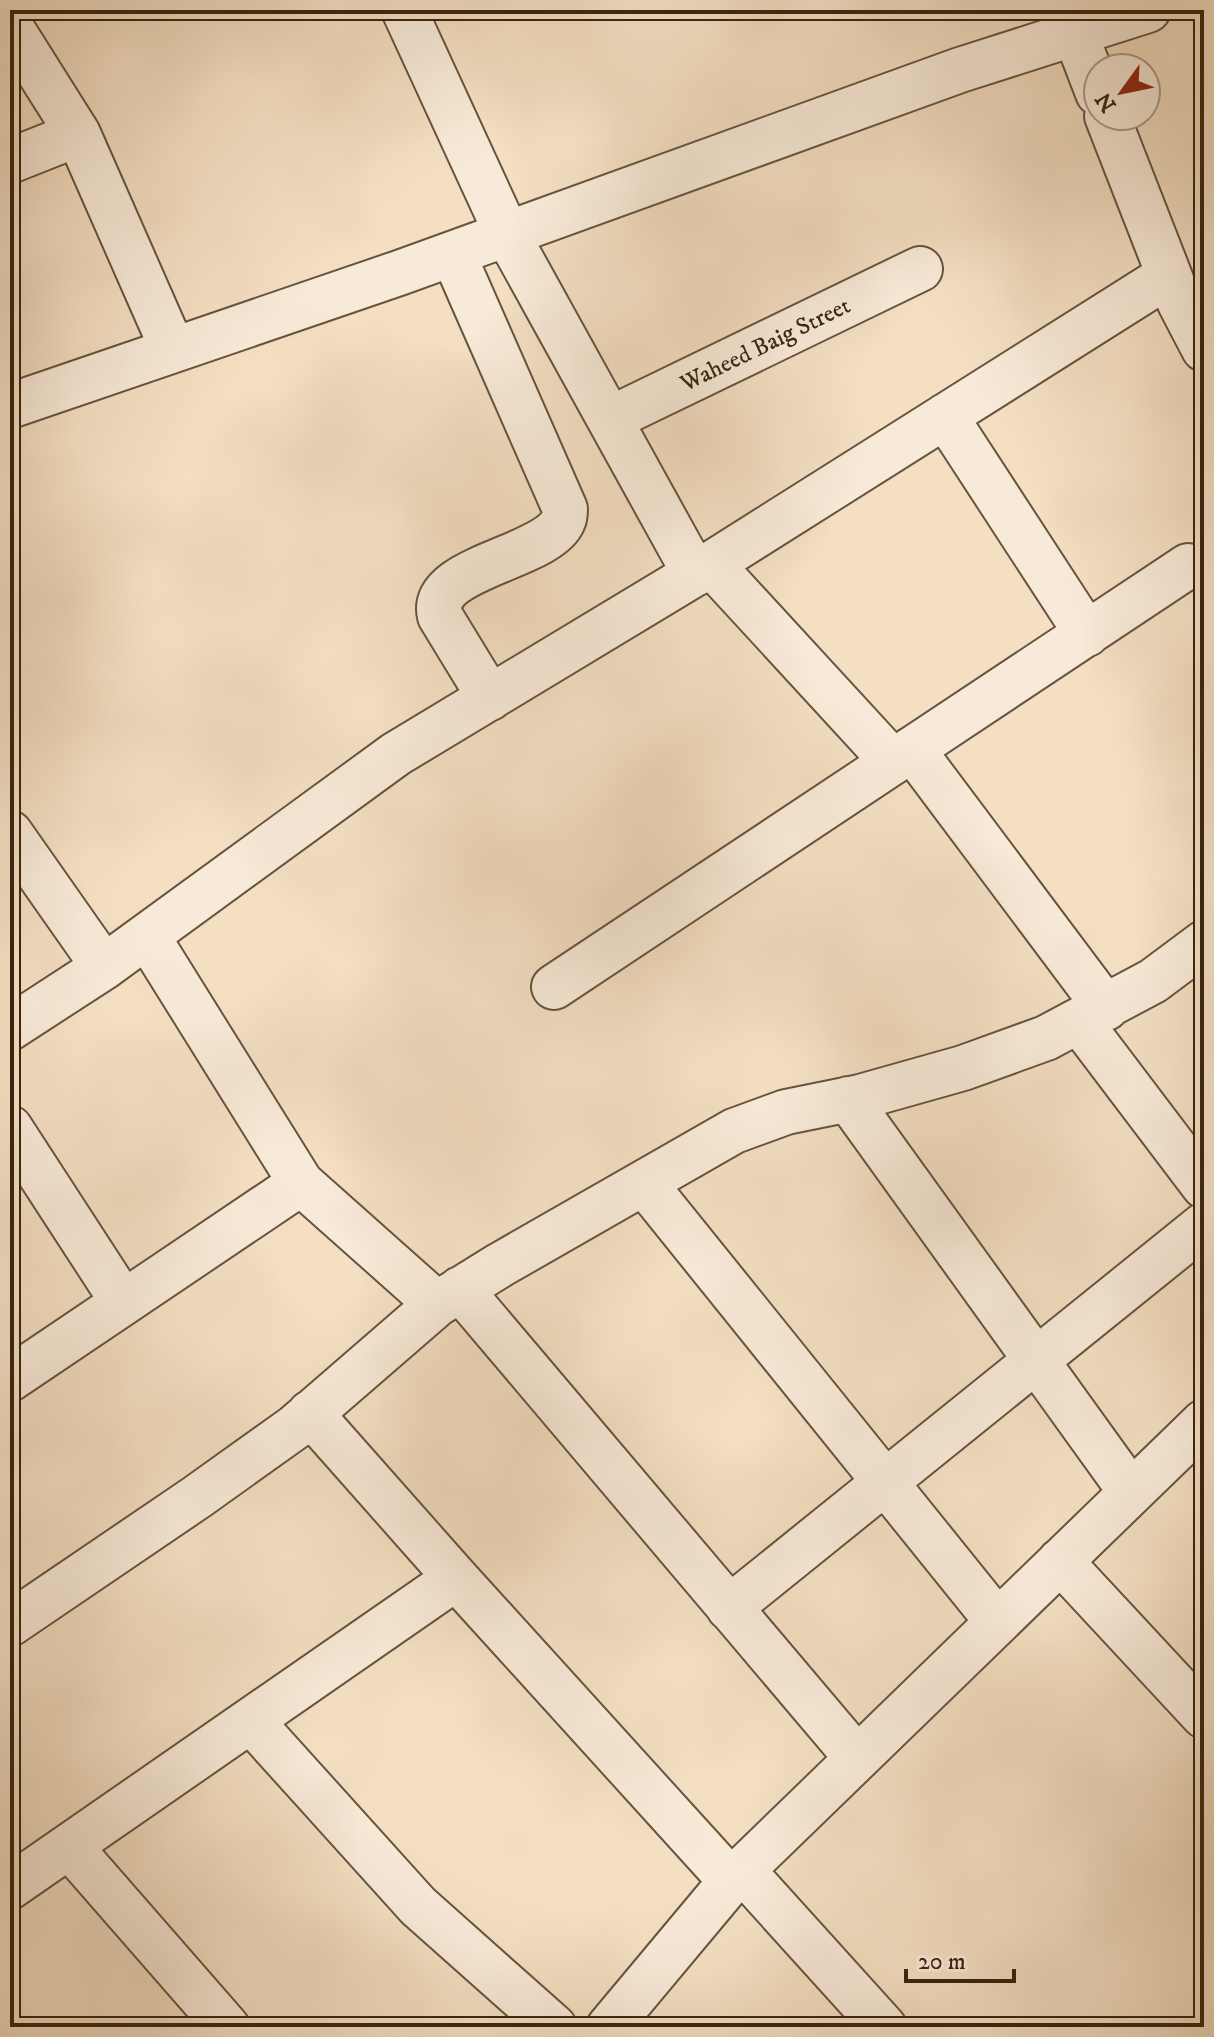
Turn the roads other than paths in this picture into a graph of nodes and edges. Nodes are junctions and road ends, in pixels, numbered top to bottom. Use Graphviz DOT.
graph roads {
  1 [pos="404,10"];
  2 [pos="1148,10"];
  3 [pos="10,26"];
  4 [pos="1075,33"];
  5 [pos="1082,52"];
  6 [pos="1113,132"];
  7 [pos="78,134"];
  8 [pos="10,161"];
  9 [pos="507,234"];
  10 [pos="453,254"];
  11 [pos="920,269"];
  12 [pos="1169,275"];
  13 [pos="1204,349"];
  14 [pos="173,350"];
  15 [pos="10,406"];
  16 [pos="945,416"];
  17 [pos="610,419"];
  18 [pos="1188,566"];
  19 [pos="703,569"];
  20 [pos="1087,634"];
  21 [pos="490,698"];
  22 [pos="902,756"];
  23 [pos="10,833"];
  24 [pos="147,936"];
  25 [pos="1204,943"];
  26 [pos="104,967"];
  27 [pos="554,987"];
  28 [pos="1092,1015"];
  29 [pos="10,1028"];
  30 [pos="848,1099"];
  31 [pos="10,1128"];
  32 [pos="23,1177"];
  33 [pos="301,1183"];
  34 [pos="644,1183"];
  35 [pos="1204,1186"];
  36 [pos="1204,1225"];
  37 [pos="449,1297"];
  38 [pos="123,1302"];
  39 [pos="1037,1360"];
  40 [pos="10,1379"];
  41 [pos="310,1413"];
  42 [pos="1204,1422"];
  43 [pos="886,1482"];
  44 [pos="1131,1492"];
  45 [pos="1060,1561"];
  46 [pos="456,1578"];
  47 [pos="729,1608"];
  48 [pos="997,1621"];
  49 [pos="10,1624"];
  50 [pos="1200,1705"];
  51 [pos="251,1721"];
  52 [pos="857,1758"];
  53 [pos="69,1846"];
  54 [pos="737,1876"];
  55 [pos="10,1887"];
  56 [pos="227,2027"];
  57 [pos="554,2027"];
  58 [pos="609,2027"];
  59 [pos="884,2027"];
  1 -- 9 [label="street"];
  2 -- 4 [label="street"];
  3 -- 7 [label="street"];
  4 -- 5 [label="street"];
  4 -- 9 [label="street"];
  6 -- 12 [label="street"];
  7 -- 8 [label="street"];
  7 -- 14 [label="street"];
  9 -- 10 [label="street"];
  9 -- 17 [label="street"];
  10 -- 14 [label="street"];
  10 -- 21 [label="street"];
  11 -- 17 [label="street, Waheed Baig Street"];
  12 -- 13 [label="street"];
  12 -- 16 [label="street"];
  14 -- 15 [label="street"];
  16 -- 19 [label="street"];
  16 -- 20 [label="street"];
  17 -- 19 [label="street"];
  18 -- 20 [label="street"];
  19 -- 21 [label="street"];
  19 -- 22 [label="street"];
  20 -- 22 [label="street"];
  21 -- 24 [label="street"];
  22 -- 27 [label="street"];
  22 -- 28 [label="street"];
  23 -- 26 [label="street"];
  24 -- 26 [label="street"];
  24 -- 33 [label="street"];
  25 -- 28 [label="street"];
  26 -- 29 [label="street"];
  28 -- 30 [label="street"];
  28 -- 35 [label="street"];
  30 -- 34 [label="street"];
  30 -- 39 [label="street"];
  31 -- 32 [label="street"];
  32 -- 38 [label="street"];
  33 -- 37 [label="street"];
  33 -- 38 [label="street"];
  34 -- 37 [label="street"];
  34 -- 43 [label="street"];
  36 -- 39 [label="street"];
  37 -- 41 [label="street"];
  37 -- 47 [label="street"];
  38 -- 40 [label="street"];
  39 -- 43 [label="street"];
  39 -- 44 [label="street"];
  41 -- 46 [label="street"];
  41 -- 49 [label="street"];
  42 -- 44 [label="street"];
  43 -- 47 [label="street"];
  43 -- 48 [label="street"];
  44 -- 45 [label="street"];
  45 -- 48 [label="street"];
  45 -- 50 [label="street"];
  46 -- 51 [label="street"];
  46 -- 54 [label="street"];
  47 -- 52 [label="street"];
  48 -- 52 [label="street"];
  51 -- 53 [label="street"];
  51 -- 57 [label="street"];
  52 -- 54 [label="street"];
  53 -- 55 [label="street"];
  53 -- 56 [label="street"];
  54 -- 58 [label="street"];
  54 -- 59 [label="street"];
}
